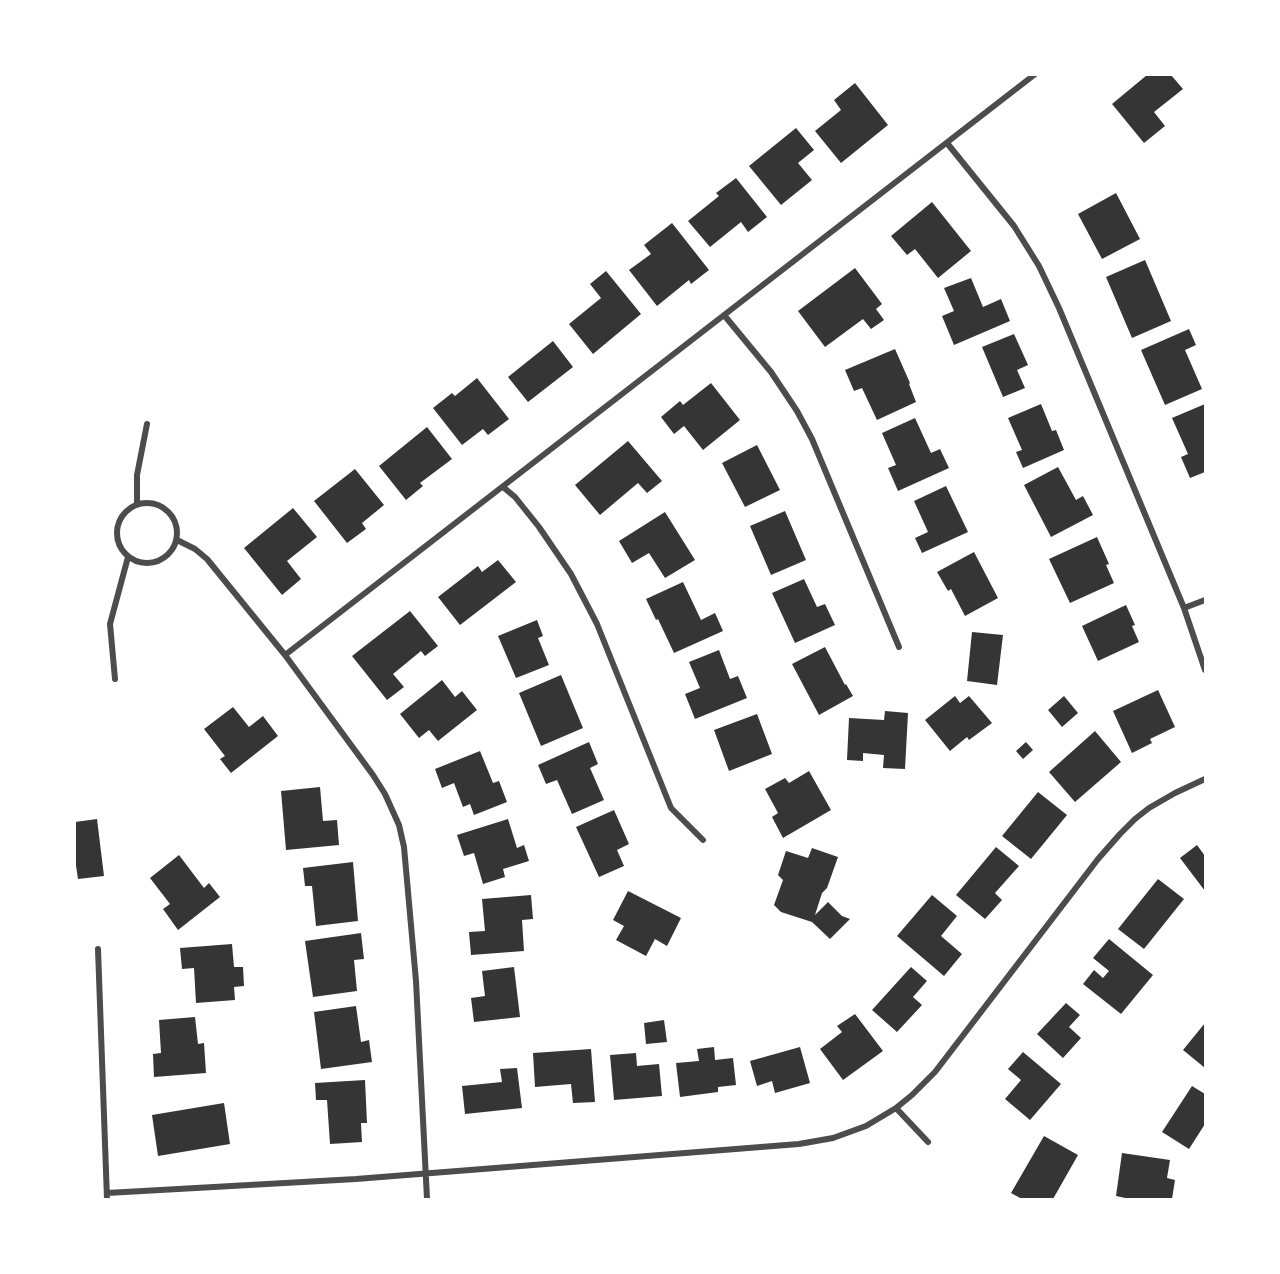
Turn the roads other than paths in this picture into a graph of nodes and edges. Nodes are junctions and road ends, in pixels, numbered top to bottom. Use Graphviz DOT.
graph roads {
  1 [pos="1034,75"];
  2 [pos="947,142"];
  3 [pos="724,315"];
  4 [pos="147,424"];
  5 [pos="503,487"];
  6 [pos="137,503"];
  7 [pos="177,540"];
  8 [pos="128,557"];
  9 [pos="1205,600"];
  10 [pos="1184,608"];
  11 [pos="899,647"];
  12 [pos="285,656"];
  13 [pos="1205,670"];
  14 [pos="115,679"];
  15 [pos="1205,779"];
  16 [pos="702,840"];
  17 [pos="98,950"];
  18 [pos="896,1108"];
  19 [pos="928,1142"];
  20 [pos="425,1173"];
  21 [pos="107,1196"];
  22 [pos="427,1199"];
  1 -- 2 [label="street"];
  2 -- 3 [label="street"];
  2 -- 10 [label="street"];
  3 -- 5 [label="street"];
  3 -- 11 [label="street"];
  4 -- 6 [label="street"];
  5 -- 12 [label="street"];
  5 -- 16 [label="street"];
  6 -- 7 [label="street"];
  6 -- 8 [label="street"];
  7 -- 8 [label="street"];
  7 -- 12 [label="street"];
  8 -- 14 [label="street"];
  9 -- 10 [label="street"];
  10 -- 13 [label="street"];
  12 -- 20 [label="street"];
  15 -- 18 [label="street"];
  17 -- 21 [label="street"];
  18 -- 19 [label="street"];
  18 -- 20 [label="street"];
  20 -- 21 [label="street"];
  20 -- 22 [label="street"];
}
